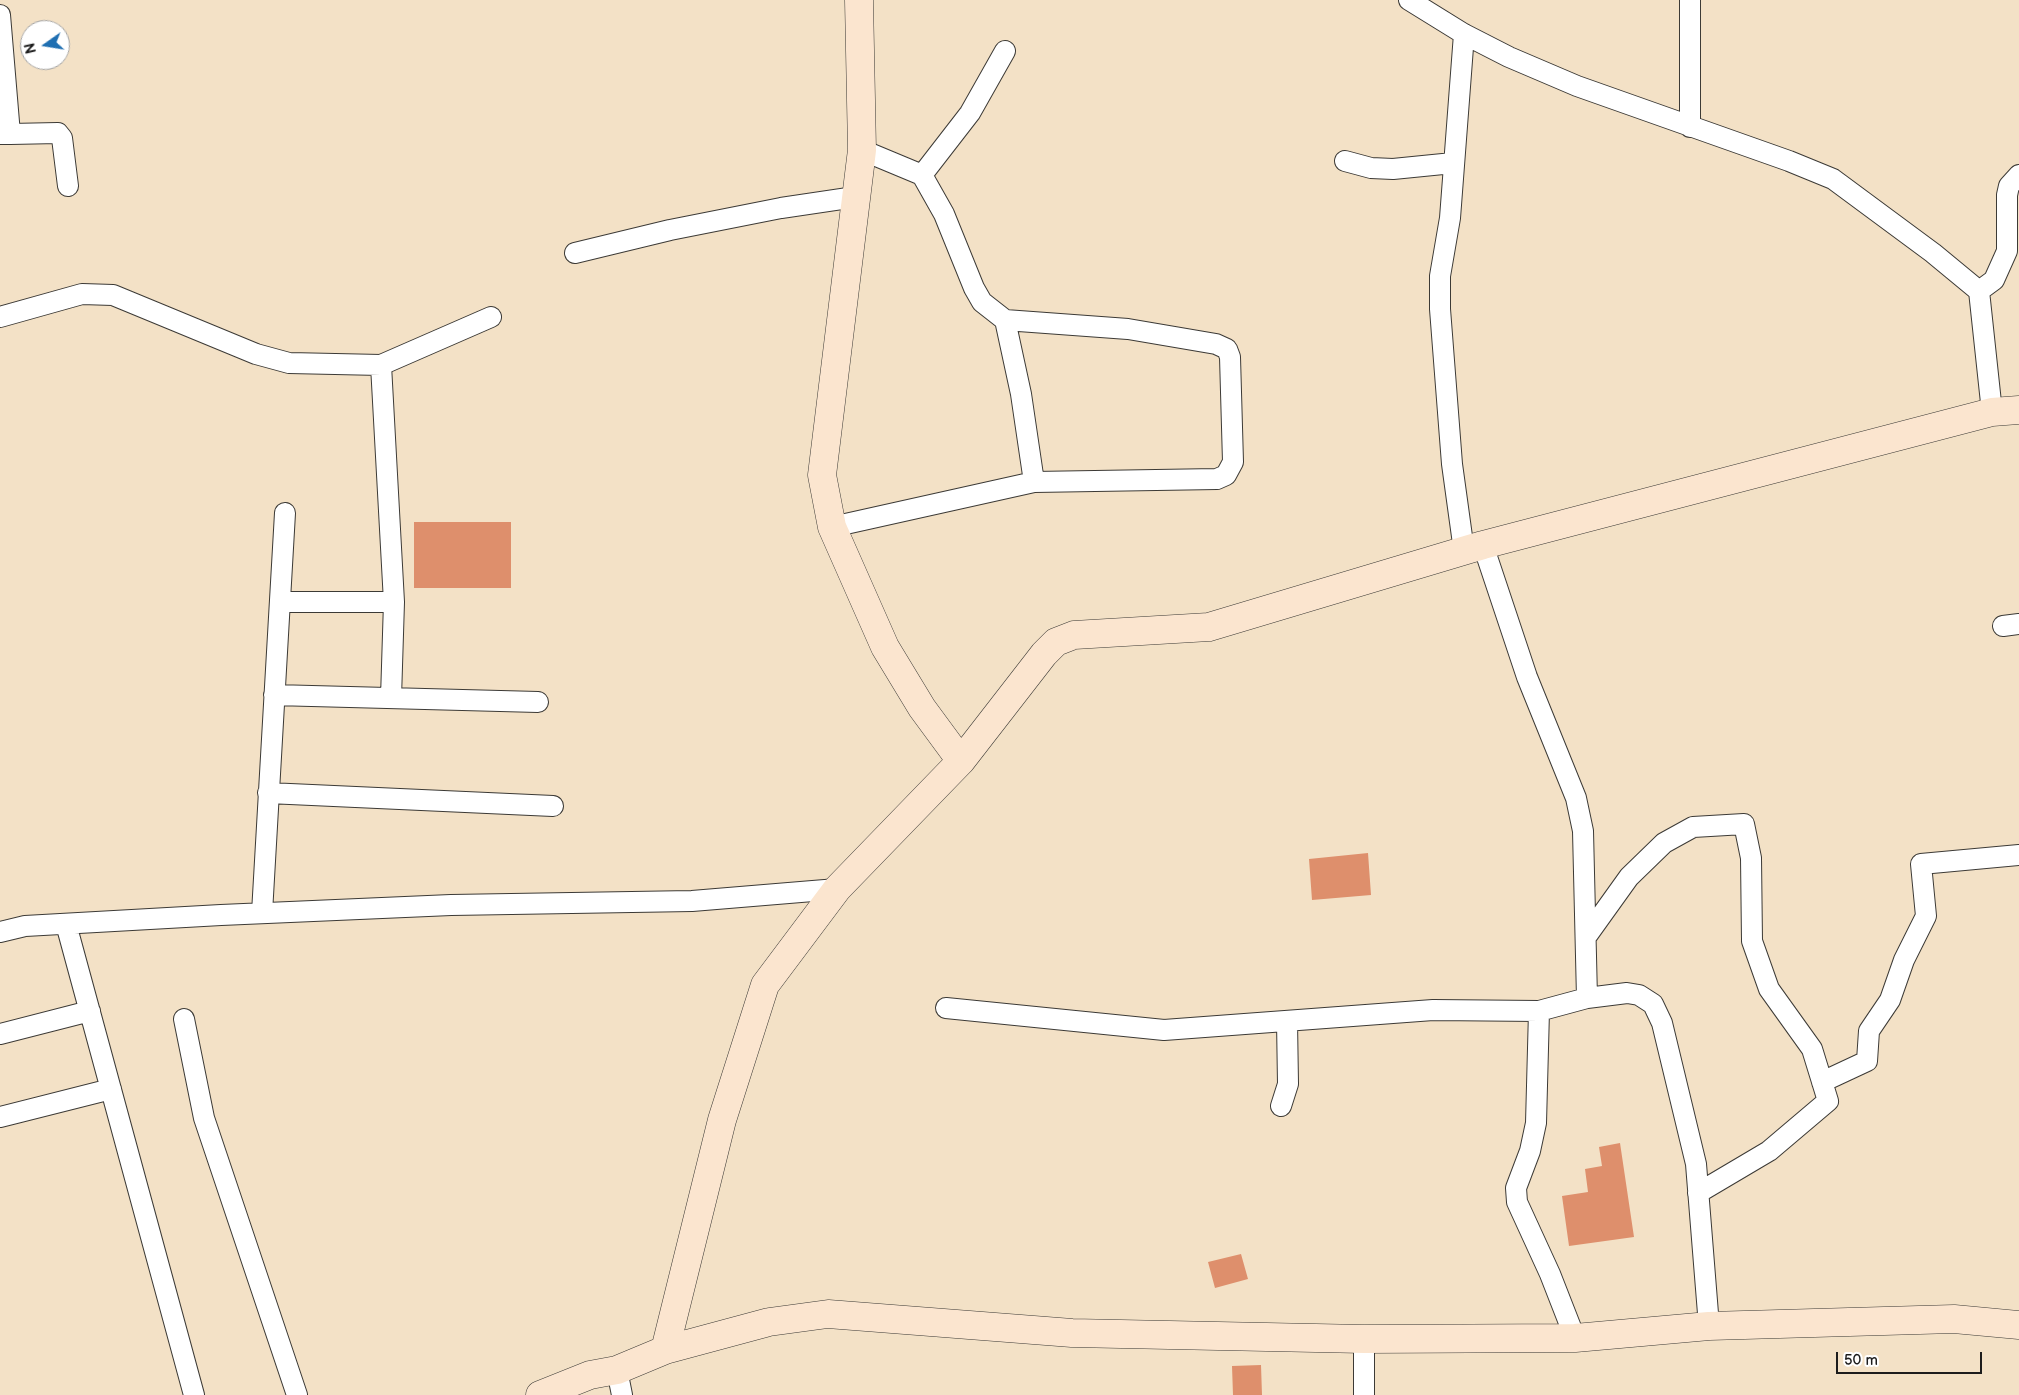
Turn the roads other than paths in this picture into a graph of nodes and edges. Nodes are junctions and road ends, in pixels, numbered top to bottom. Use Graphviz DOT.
graph roads {
  1 [pos="860,0"];
  2 [pos="1409,0"];
  3 [pos="1690,0"];
  4 [pos="0,14"];
  5 [pos="1464,34"];
  6 [pos="1005,51"];
  7 [pos="1690,127"];
  8 [pos="5,134"];
  9 [pos="862,150"];
  10 [pos="1345,161"];
  11 [pos="1453,163"];
  12 [pos="922,175"];
  13 [pos="2019,175"];
  14 [pos="68,186"];
  15 [pos="855,197"];
  16 [pos="575,253"];
  17 [pos="1979,291"];
  18 [pos="491,317"];
  19 [pos="0,318"];
  20 [pos="1005,320"];
  21 [pos="381,365"];
  22 [pos="2006,411"];
  23 [pos="1034,482"];
  24 [pos="285,513"];
  25 [pos="832,527"];
  26 [pos="1474,548"];
  27 [pos="280,602"];
  28 [pos="394,602"];
  29 [pos="274,695"];
  30 [pos="391,698"];
  31 [pos="538,702"];
  32 [pos="961,761"];
  33 [pos="268,794"];
  34 [pos="553,806"];
  35 [pos="2019,855"];
  36 [pos="836,889"];
  37 [pos="262,913"];
  38 [pos="66,924"];
  39 [pos="0,932"];
  40 [pos="1586,937"];
  41 [pos="1587,998"];
  42 [pos="946,1008"];
  43 [pos="90,1011"];
  44 [pos="1539,1011"];
  45 [pos="184,1018"];
  46 [pos="1286,1021"];
  47 [pos="0,1034"];
  48 [pos="1822,1082"];
  49 [pos="111,1089"];
  50 [pos="1282,1106"];
  51 [pos="0,1117"];
  52 [pos="1698,1193"];
  53 [pos="2019,1325"];
  54 [pos="1709,1326"];
  55 [pos="1575,1338"];
  56 [pos="1364,1340"];
  57 [pos="665,1350"];
  58 [pos="620,1382"];
  59 [pos="194,1395"];
  60 [pos="295,1395"];
  61 [pos="540,1395"];
  62 [pos="583,1395"];
  63 [pos="1364,1395"];
  1 -- 9 [label="main road"];
  2 -- 5 [label="street"];
  3 -- 7 [label="street"];
  4 -- 8 [label="street"];
  5 -- 7 [label="street"];
  5 -- 11 [label="street"];
  6 -- 12 [label="street"];
  7 -- 17 [label="street"];
  8 -- 14 [label="street"];
  9 -- 12 [label="street"];
  9 -- 15 [label="main road"];
  10 -- 11 [label="street"];
  11 -- 26 [label="street"];
  12 -- 20 [label="street"];
  13 -- 17 [label="street"];
  15 -- 16 [label="street"];
  15 -- 25 [label="main road"];
  17 -- 22 [label="street"];
  18 -- 21 [label="street"];
  19 -- 21 [label="street"];
  20 -- 23 [label="street"];
  20 -- 23 [label="street"];
  21 -- 28 [label="street"];
  22 -- 26 [label="main road"];
  23 -- 25 [label="street"];
  24 -- 27 [label="street"];
  25 -- 32 [label="main road"];
  26 -- 32 [label="main road"];
  26 -- 40 [label="street"];
  27 -- 28 [label="street"];
  27 -- 29 [label="street"];
  28 -- 30 [label="street"];
  29 -- 30 [label="street"];
  29 -- 33 [label="street"];
  30 -- 31 [label="street"];
  32 -- 36 [label="main road"];
  33 -- 34 [label="street"];
  33 -- 37 [label="street"];
  35 -- 48 [label="street"];
  36 -- 37 [label="street"];
  36 -- 57 [label="main road"];
  37 -- 38 [label="street"];
  38 -- 39 [label="street"];
  38 -- 43 [label="street"];
  40 -- 41 [label="street"];
  40 -- 48 [label="street"];
  41 -- 44 [label="street"];
  41 -- 52 [label="street"];
  42 -- 46 [label="street"];
  43 -- 47 [label="street"];
  43 -- 49 [label="street"];
  44 -- 46 [label="street"];
  44 -- 55 [label="street"];
  45 -- 60 [label="street"];
  46 -- 50 [label="street"];
  48 -- 52 [label="street"];
  49 -- 51 [label="street"];
  49 -- 59 [label="street"];
  52 -- 54 [label="street"];
  53 -- 54 [label="main road"];
  54 -- 55 [label="main road"];
  55 -- 56 [label="main road"];
  56 -- 57 [label="main road"];
  56 -- 63 [label="street"];
  57 -- 58 [label="main road"];
  58 -- 61 [label="main road"];
  58 -- 62 [label="main road"];
}
